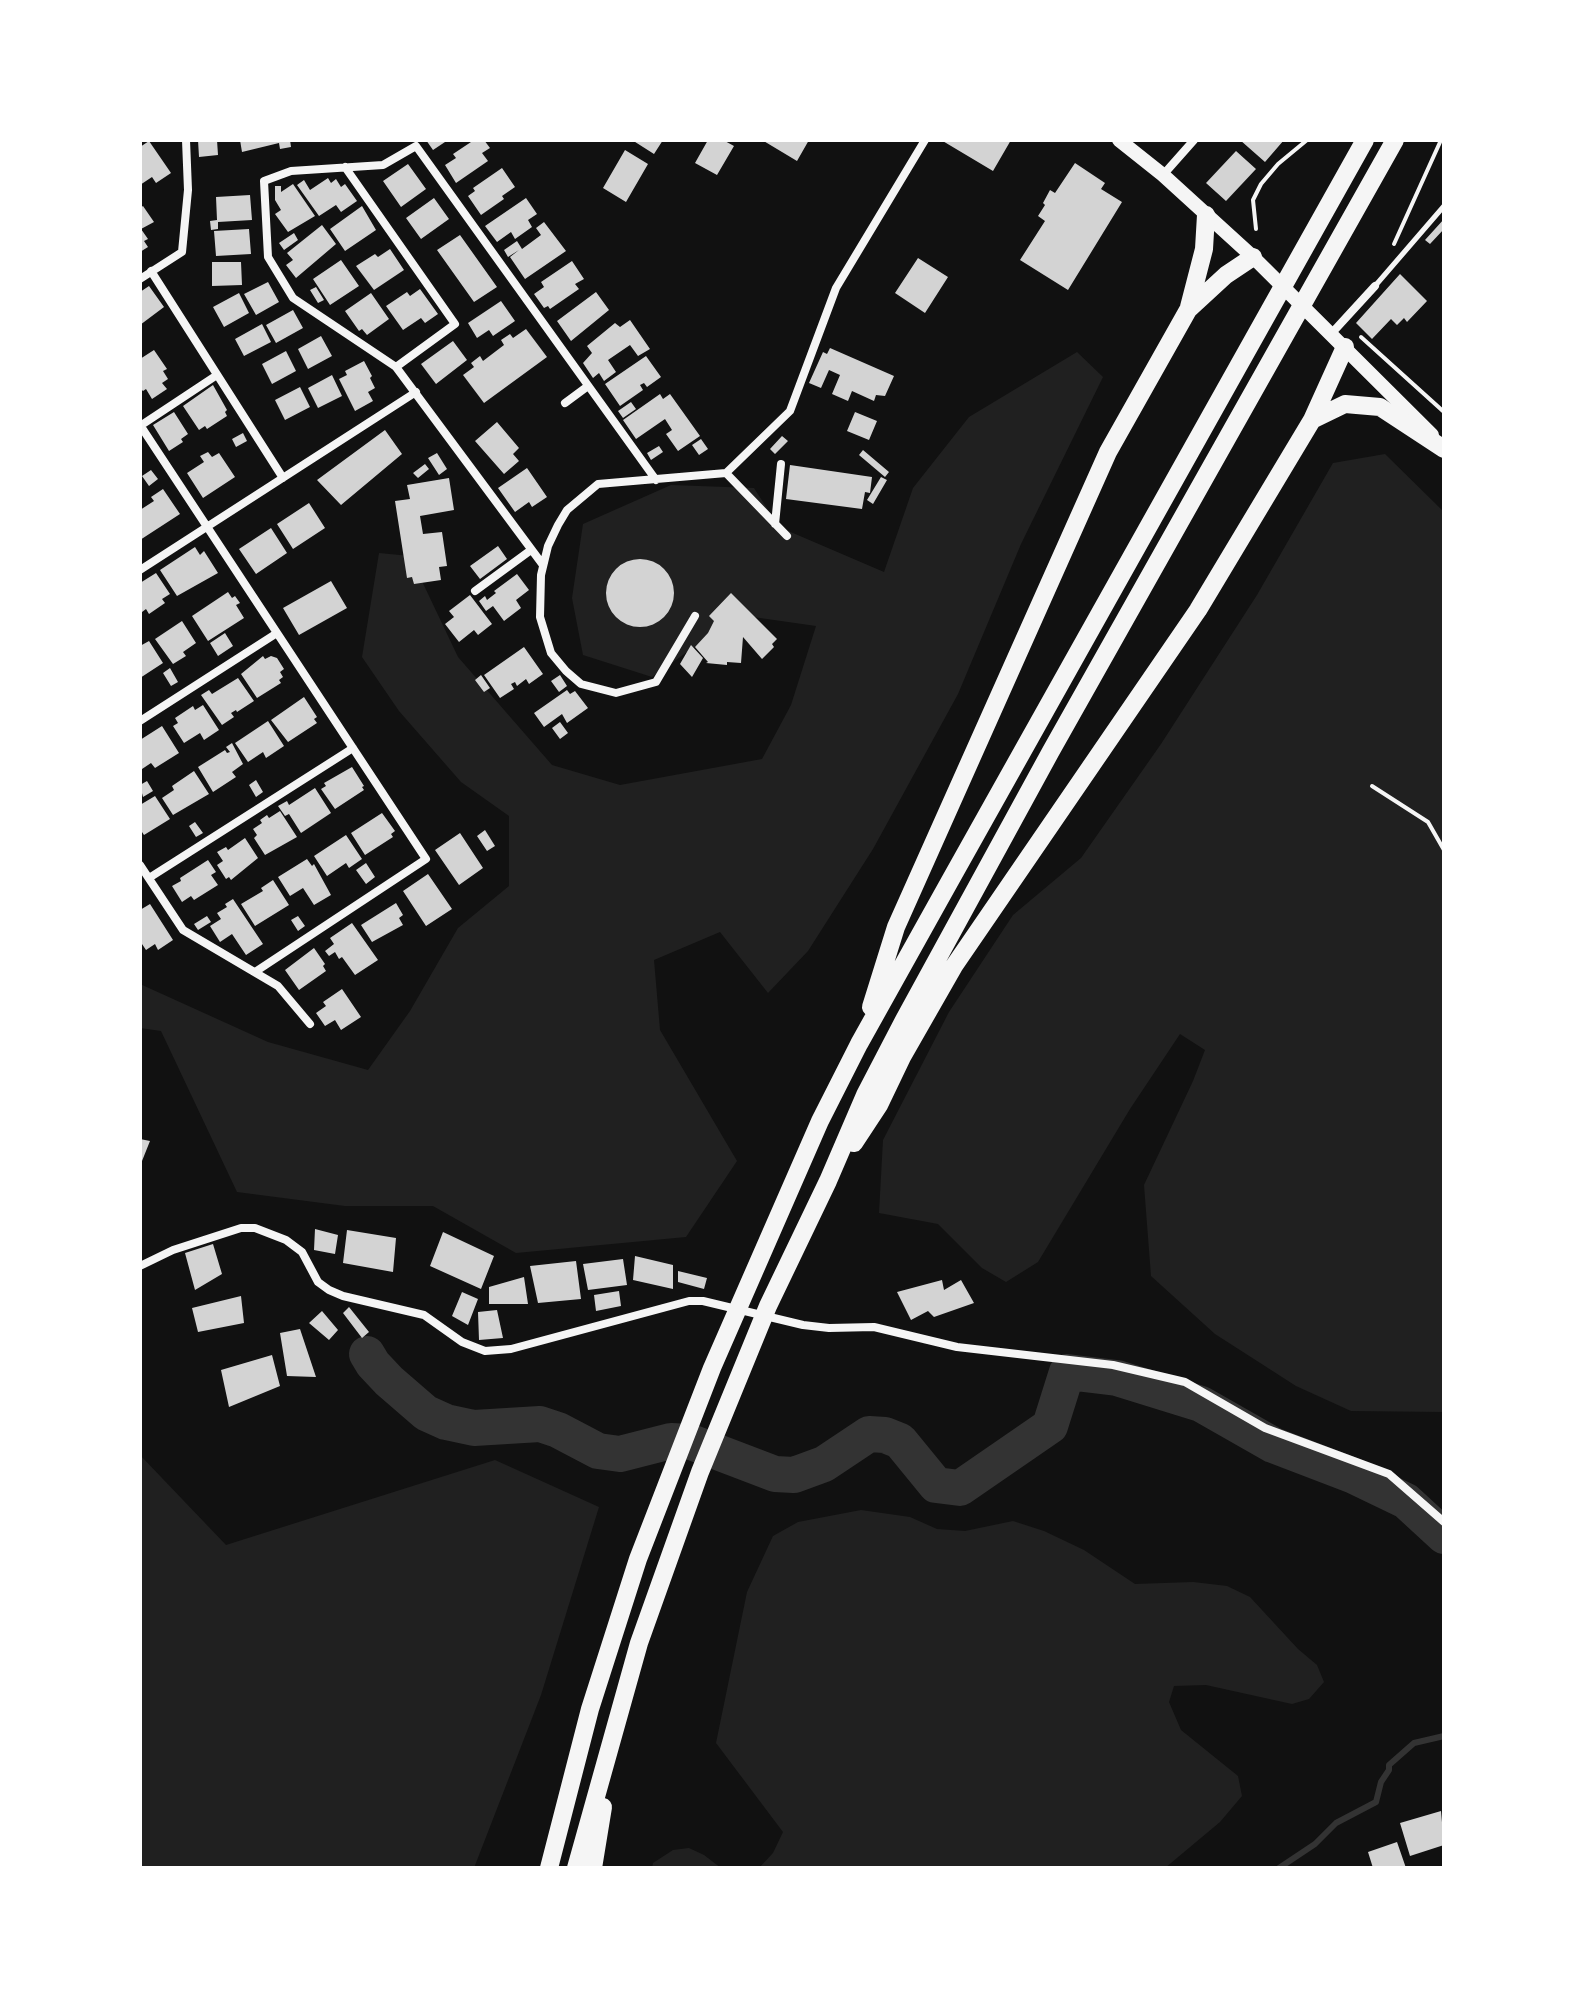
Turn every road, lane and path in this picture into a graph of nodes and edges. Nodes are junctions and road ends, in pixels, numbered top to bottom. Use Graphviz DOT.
graph roads {
  1 [pos="186,140"];
  2 [pos="925,140"];
  3 [pos="1119,140"];
  4 [pos="1194,140"];
  5 [pos="1307,140"];
  6 [pos="1365,140"];
  7 [pos="1395,140"];
  8 [pos="1441,140"];
  9 [pos="345,167"];
  10 [pos="1163,175"];
  11 [pos="1444,206"];
  12 [pos="1206,215"];
  13 [pos="1256,229"];
  14 [pos="1389,255"];
  15 [pos="1253,257"];
  16 [pos="151,271"];
  17 [pos="140,279"];
  18 [pos="1375,286"];
  19 [pos="1188,310"];
  20 [pos="1343,337"];
  21 [pos="396,367"];
  22 [pos="217,375"];
  23 [pos="588,386"];
  24 [pos="416,392"];
  25 [pos="565,403"];
  26 [pos="1444,412"];
  27 [pos="1312,420"];
  28 [pos="140,425"];
  29 [pos="1444,448"];
  30 [pos="781,464"];
  31 [pos="726,473"];
  32 [pos="283,478"];
  33 [pos="656,480"];
  34 [pos="775,524"];
  35 [pos="207,527"];
  36 [pos="787,536"];
  37 [pos="531,550"];
  38 [pos="543,565"];
  39 [pos="140,570"];
  40 [pos="475,591"];
  41 [pos="695,616"];
  42 [pos="277,633"];
  43 [pos="140,721"];
  44 [pos="353,748"];
  45 [pos="1372,786"];
  46 [pos="1444,850"];
  47 [pos="140,865"];
  48 [pos="149,878"];
  49 [pos="255,972"];
  50 [pos="310,1024"];
  51 [pos="859,1044"];
  52 [pos="828,1181"];
  53 [pos="140,1266"];
  54 [pos="1444,1522"];
  55 [pos="590,1709"];
  56 [pos="619,1710"];
  57 [pos="539,1868"];
  58 [pos="549,1868"];
  59 [pos="576,1868"];
  60 [pos="593,1868"];
  1 -- 16 [label="street"];
  2 -- 31 [label="street"];
  3 -- 10 [label="street"];
  4 -- 10 [label="street"];
  5 -- 13 [label="path"];
  6 -- 51 [label="highway"];
  7 -- 52 [label="highway"];
  8 -- 14 [label="path"];
  9 -- 21 [label="street"];
  9 -- 21 [label="street"];
  9 -- 23 [label="street"];
  10 -- 12 [label="street"];
  11 -- 18 [label="lane"];
  12 -- 15 [label="street"];
  12 -- 19 [label="highway"];
  15 -- 19 [label="highway"];
  15 -- 20 [label="street"];
  16 -- 17 [label="street"];
  16 -- 22 [label="street"];
  18 -- 20 [label="street"];
  19 -- 51 [label="highway"];
  20 -- 26 [label="path"];
  20 -- 27 [label="highway"];
  20 -- 29 [label="street"];
  21 -- 24 [label="street"];
  22 -- 28 [label="street"];
  22 -- 32 [label="street"];
  23 -- 25 [label="street"];
  23 -- 33 [label="street"];
  24 -- 32 [label="street"];
  24 -- 37 [label="street"];
  27 -- 29 [label="highway"];
  27 -- 52 [label="highway"];
  28 -- 35 [label="street"];
  30 -- 34 [label="street"];
  31 -- 33 [label="street"];
  31 -- 34 [label="street"];
  32 -- 35 [label="street"];
  33 -- 38 [label="street"];
  34 -- 36 [label="street"];
  35 -- 39 [label="street"];
  35 -- 42 [label="street"];
  37 -- 38 [label="street"];
  37 -- 40 [label="street"];
  38 -- 41 [label="street"];
  42 -- 43 [label="street"];
  42 -- 44 [label="street"];
  44 -- 48 [label="street"];
  44 -- 49 [label="street"];
  45 -- 46 [label="path"];
  47 -- 48 [label="street"];
  48 -- 49 [label="street"];
  49 -- 50 [label="street"];
  51 -- 55 [label="highway"];
  52 -- 56 [label="highway"];
  53 -- 54 [label="street"];
  55 -- 57 [label="highway"];
  55 -- 58 [label="highway"];
  56 -- 59 [label="highway"];
  56 -- 60 [label="highway"];
}
